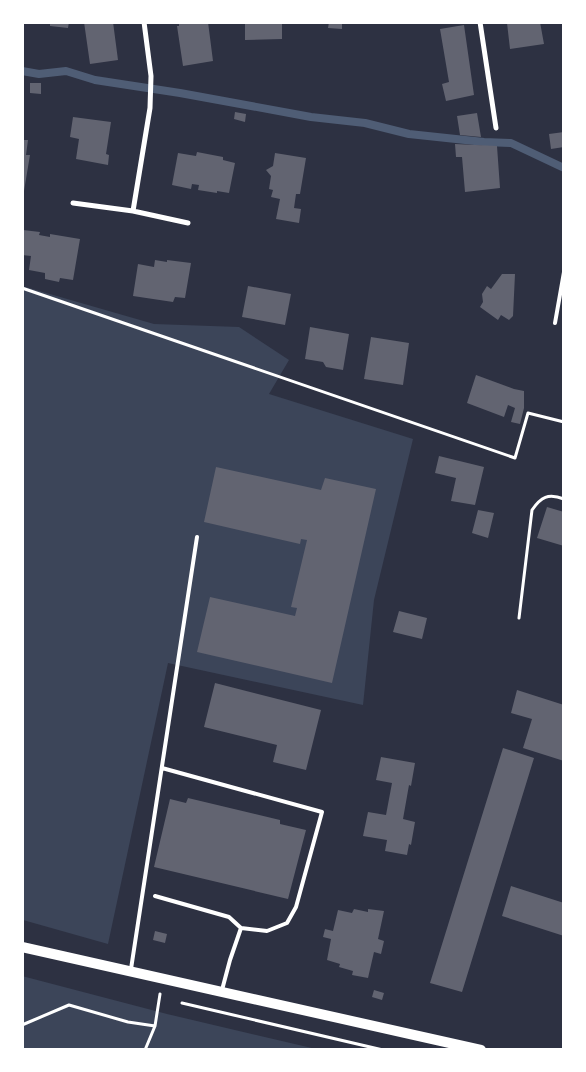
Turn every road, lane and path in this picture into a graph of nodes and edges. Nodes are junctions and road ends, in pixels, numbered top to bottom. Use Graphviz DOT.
graph roads {
  1 [pos="144,22"];
  2 [pos="480,22"];
  3 [pos="496,128"];
  4 [pos="72,203"];
  5 [pos="132,211"];
  6 [pos="188,223"];
  7 [pos="564,272"];
  8 [pos="22,288"];
  9 [pos="554,323"];
  10 [pos="564,422"];
  11 [pos="564,498"];
  12 [pos="197,536"];
  13 [pos="519,618"];
  14 [pos="162,768"];
  15 [pos="155,896"];
  16 [pos="241,928"];
  17 [pos="22,947"];
  18 [pos="130,971"];
  19 [pos="222,993"];
  20 [pos="160,994"];
  21 [pos="22,1025"];
  22 [pos="155,1026"];
  23 [pos="145,1050"];
  24 [pos="481,1050"];
  1 -- 5 [label="street"];
  2 -- 3 [label="street"];
  4 -- 5 [label="street"];
  5 -- 6 [label="street"];
  7 -- 9 [label="lane"];
  8 -- 10 [label="path"];
  11 -- 13 [label="path"];
  12 -- 14 [label="lane"];
  14 -- 16 [label="lane"];
  14 -- 18 [label="lane"];
  15 -- 16 [label="lane"];
  16 -- 19 [label="lane"];
  17 -- 18 [label="main road"];
  18 -- 19 [label="main road"];
  19 -- 24 [label="main road"];
  20 -- 22 [label="path"];
  21 -- 22 [label="path"];
  22 -- 23 [label="path"];
}
